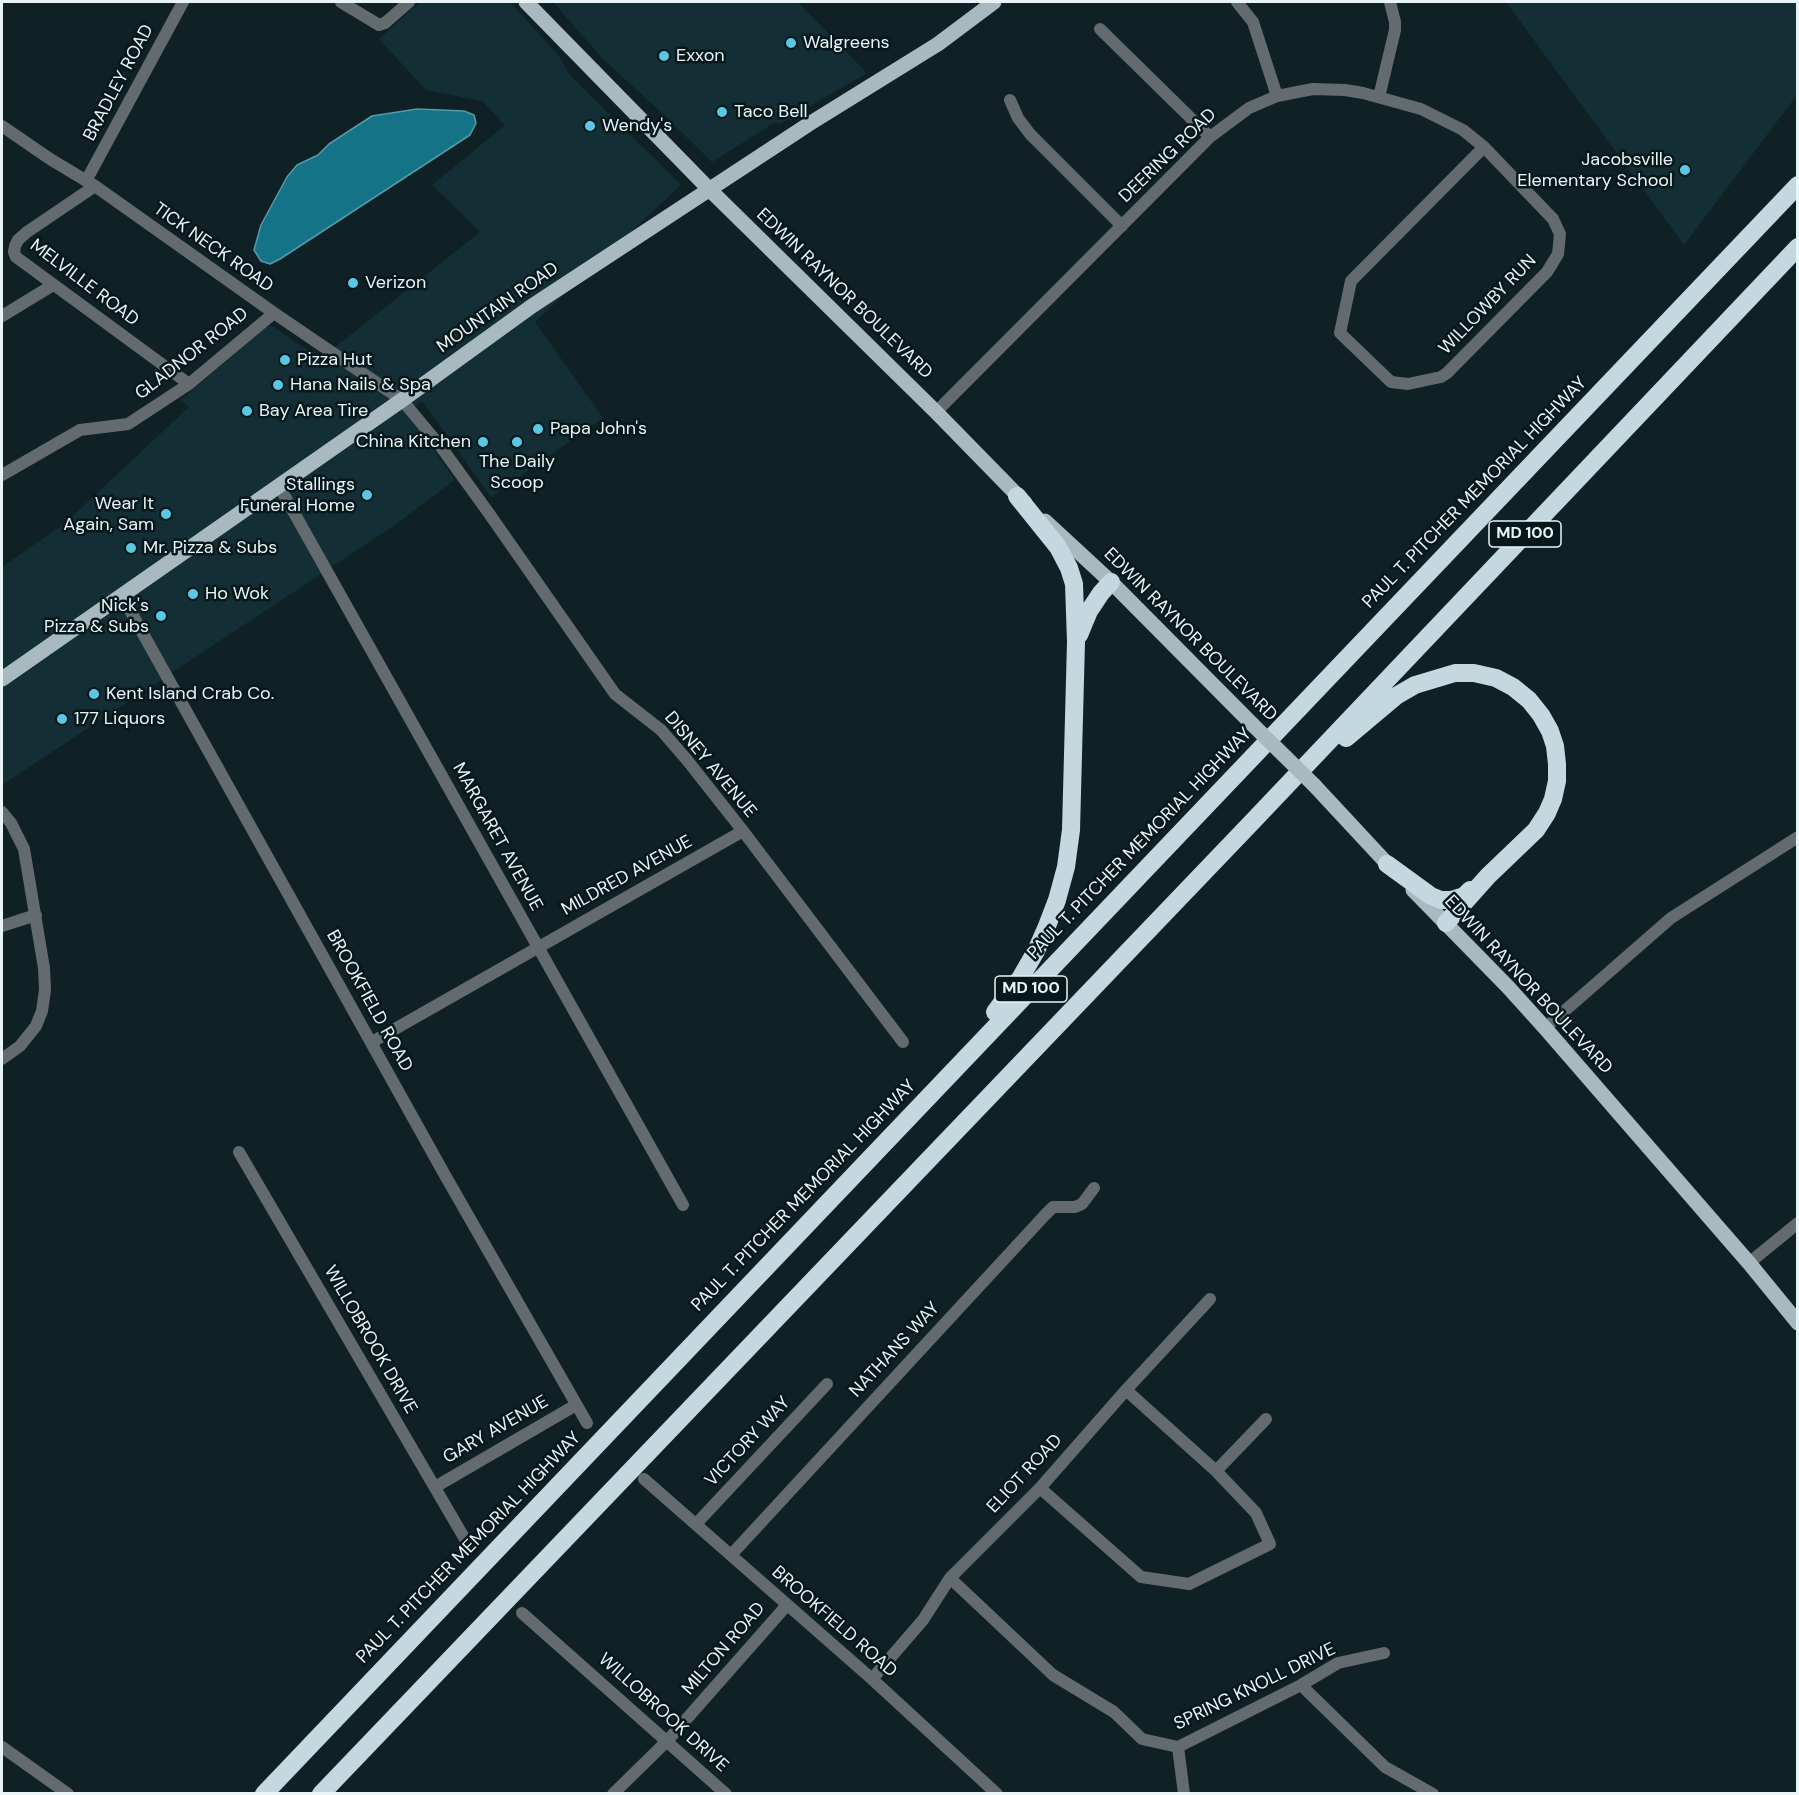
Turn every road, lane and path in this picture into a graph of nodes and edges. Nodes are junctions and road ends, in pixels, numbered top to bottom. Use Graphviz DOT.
graph roads {
  1 [pos="183,2"];
  2 [pos="341,2"];
  3 [pos="409,2"];
  4 [pos="526,2"];
  5 [pos="994,2"];
  6 [pos="1237,2"];
  7 [pos="1390,2"];
  8 [pos="1100,29"];
  9 [pos="1277,96"];
  10 [pos="1379,97"];
  11 [pos="1010,100"];
  12 [pos="2,126"];
  13 [pos="1210,137"];
  14 [pos="1484,147"];
  15 [pos="91,183"];
  16 [pos="1797,184"];
  17 [pos="710,190"];
  18 [pos="1122,226"];
  19 [pos="1797,247"];
  20 [pos="53,285"];
  21 [pos="274,313"];
  22 [pos="2,316"];
  23 [pos="189,384"];
  24 [pos="402,400"];
  25 [pos="936,412"];
  26 [pos="2,475"];
  27 [pos="279,486"];
  28 [pos="1017,496"];
  29 [pos="1112,582"];
  30 [pos="122,596"];
  31 [pos="1076,642"];
  32 [pos="2,679"];
  33 [pos="2,812"];
  34 [pos="1253,821"];
  35 [pos="743,831"];
  36 [pos="1797,837"];
  37 [pos="1387,864"];
  38 [pos="1488,876"];
  39 [pos="36,915"];
  40 [pos="1446,924"];
  41 [pos="2,926"];
  42 [pos="538,947"];
  43 [pos="1545,1028"];
  44 [pos="372,1042"];
  45 [pos="903,1042"];
  46 [pos="2,1059"];
  47 [pos="239,1152"];
  48 [pos="1094,1188"];
  49 [pos="683,1205"];
  50 [pos="1797,1223"];
  51 [pos="1749,1263"];
  52 [pos="757,1276"];
  53 [pos="1210,1299"];
  54 [pos="1797,1323"];
  55 [pos="827,1384"];
  56 [pos="1126,1390"];
  57 [pos="576,1405"];
  58 [pos="1266,1419"];
  59 [pos="587,1423"];
  60 [pos="1216,1471"];
  61 [pos="645,1479"];
  62 [pos="435,1487"];
  63 [pos="1040,1488"];
  64 [pos="696,1524"];
  65 [pos="469,1546"];
  66 [pos="731,1555"];
  67 [pos="950,1578"];
  68 [pos="787,1605"];
  69 [pos="522,1613"];
  70 [pos="1383,1653"];
  71 [pos="872,1678"];
  72 [pos="1301,1685"];
  73 [pos="668,1740"];
  74 [pos="2,1747"];
  75 [pos="1178,1747"];
  76 [pos="68,1794"];
  77 [pos="264,1794"];
  78 [pos="321,1794"];
  79 [pos="613,1794"];
  80 [pos="726,1794"];
  81 [pos="997,1794"];
  82 [pos="1184,1794"];
  83 [pos="1433,1794"];
  1 -- 15 [label="street, BRADLEY ROAD"];
  2 -- 3 [label="street"];
  4 -- 17 [label="main road, EDWIN RAYNOR BOULEVARD"];
  5 -- 17 [label="main road, MOUNTAIN ROAD"];
  6 -- 9 [label="street"];
  7 -- 10 [label="street"];
  8 -- 13 [label="street"];
  9 -- 10 [label="street, DEERING ROAD"];
  9 -- 13 [label="street, DEERING ROAD"];
  10 -- 14 [label="street, DEERING ROAD"];
  11 -- 18 [label="street"];
  12 -- 15 [label="street, TICK NECK ROAD"];
  13 -- 18 [label="street, DEERING ROAD"];
  14 -- 14 [label="street, WILLOWBY RUN"];
  15 -- 20 [label="street, MELVILLE ROAD"];
  15 -- 21 [label="street, TICK NECK ROAD"];
  16 -- 52 [label="highway, PAUL T. PITCHER MEMORIAL HIGHWAY / MD 100"];
  17 -- 24 [label="main road, MOUNTAIN ROAD"];
  17 -- 25 [label="main road, EDWIN RAYNOR BOULEVARD"];
  18 -- 25 [label="street, DEERING ROAD"];
  19 -- 34 [label="highway, MD 100"];
  20 -- 22 [label="street"];
  20 -- 23 [label="street, MELVILLE ROAD"];
  21 -- 23 [label="street, GLADNOR ROAD"];
  21 -- 24 [label="street, TICK NECK ROAD"];
  23 -- 26 [label="street, GLADNOR ROAD"];
  24 -- 27 [label="main road, MOUNTAIN ROAD"];
  24 -- 35 [label="street, DISNEY AVENUE"];
  25 -- 28 [label="main road, EDWIN RAYNOR BOULEVARD"];
  27 -- 30 [label="main road, MOUNTAIN ROAD"];
  27 -- 42 [label="street, MARGARET AVENUE"];
  28 -- 29 [label="main road, EDWIN RAYNOR BOULEVARD"];
  28 -- 31 [label="highway"];
  29 -- 31 [label="highway"];
  29 -- 37 [label="main road, EDWIN RAYNOR BOULEVARD, bridge"];
  30 -- 32 [label="main road, MOUNTAIN ROAD"];
  30 -- 44 [label="street, BROOKFIELD ROAD"];
  31 -- 52 [label="highway"];
  33 -- 39 [label="street"];
  34 -- 38 [label="highway"];
  34 -- 78 [label="highway, MD 100"];
  35 -- 42 [label="street, MILDRED AVENUE"];
  35 -- 45 [label="street, DISNEY AVENUE"];
  36 -- 43 [label="street"];
  37 -- 38 [label="highway"];
  37 -- 40 [label="main road, EDWIN RAYNOR BOULEVARD"];
  38 -- 40 [label="highway"];
  39 -- 41 [label="street"];
  39 -- 46 [label="street"];
  40 -- 43 [label="main road, EDWIN RAYNOR BOULEVARD"];
  42 -- 44 [label="street, MILDRED AVENUE"];
  42 -- 49 [label="street, MARGARET AVENUE"];
  43 -- 51 [label="main road, EDWIN RAYNOR BOULEVARD"];
  44 -- 57 [label="street, BROOKFIELD ROAD"];
  47 -- 62 [label="street, WILLOBROOK DRIVE"];
  48 -- 66 [label="street, NATHANS WAY"];
  50 -- 51 [label="street"];
  51 -- 54 [label="main road, EDWIN RAYNOR BOULEVARD"];
  52 -- 77 [label="highway, PAUL T. PITCHER MEMORIAL HIGHWAY / MD 100"];
  53 -- 56 [label="street, ELIOT ROAD"];
  55 -- 64 [label="street, VICTORY WAY"];
  56 -- 60 [label="street"];
  56 -- 63 [label="street, ELIOT ROAD"];
  57 -- 59 [label="street, BROOKFIELD ROAD"];
  57 -- 62 [label="street, GARY AVENUE"];
  58 -- 60 [label="street"];
  60 -- 63 [label="street"];
  61 -- 64 [label="street, BROOKFIELD ROAD"];
  62 -- 65 [label="street, WILLOBROOK DRIVE"];
  63 -- 67 [label="street, ELIOT ROAD"];
  64 -- 66 [label="street, BROOKFIELD ROAD"];
  66 -- 68 [label="street, BROOKFIELD ROAD"];
  67 -- 71 [label="street, ELIOT ROAD"];
  67 -- 75 [label="street, SPRING KNOLL DRIVE"];
  68 -- 71 [label="street, BROOKFIELD ROAD"];
  68 -- 73 [label="street, MILTON ROAD"];
  69 -- 73 [label="street, WILLOBROOK DRIVE"];
  70 -- 72 [label="street, SPRING KNOLL DRIVE"];
  71 -- 81 [label="street, BROOKFIELD ROAD"];
  72 -- 75 [label="street, SPRING KNOLL DRIVE"];
  72 -- 83 [label="street"];
  73 -- 79 [label="street, MILTON ROAD"];
  73 -- 80 [label="street, WILLOBROOK DRIVE"];
  74 -- 76 [label="street"];
  75 -- 82 [label="street"];
}
